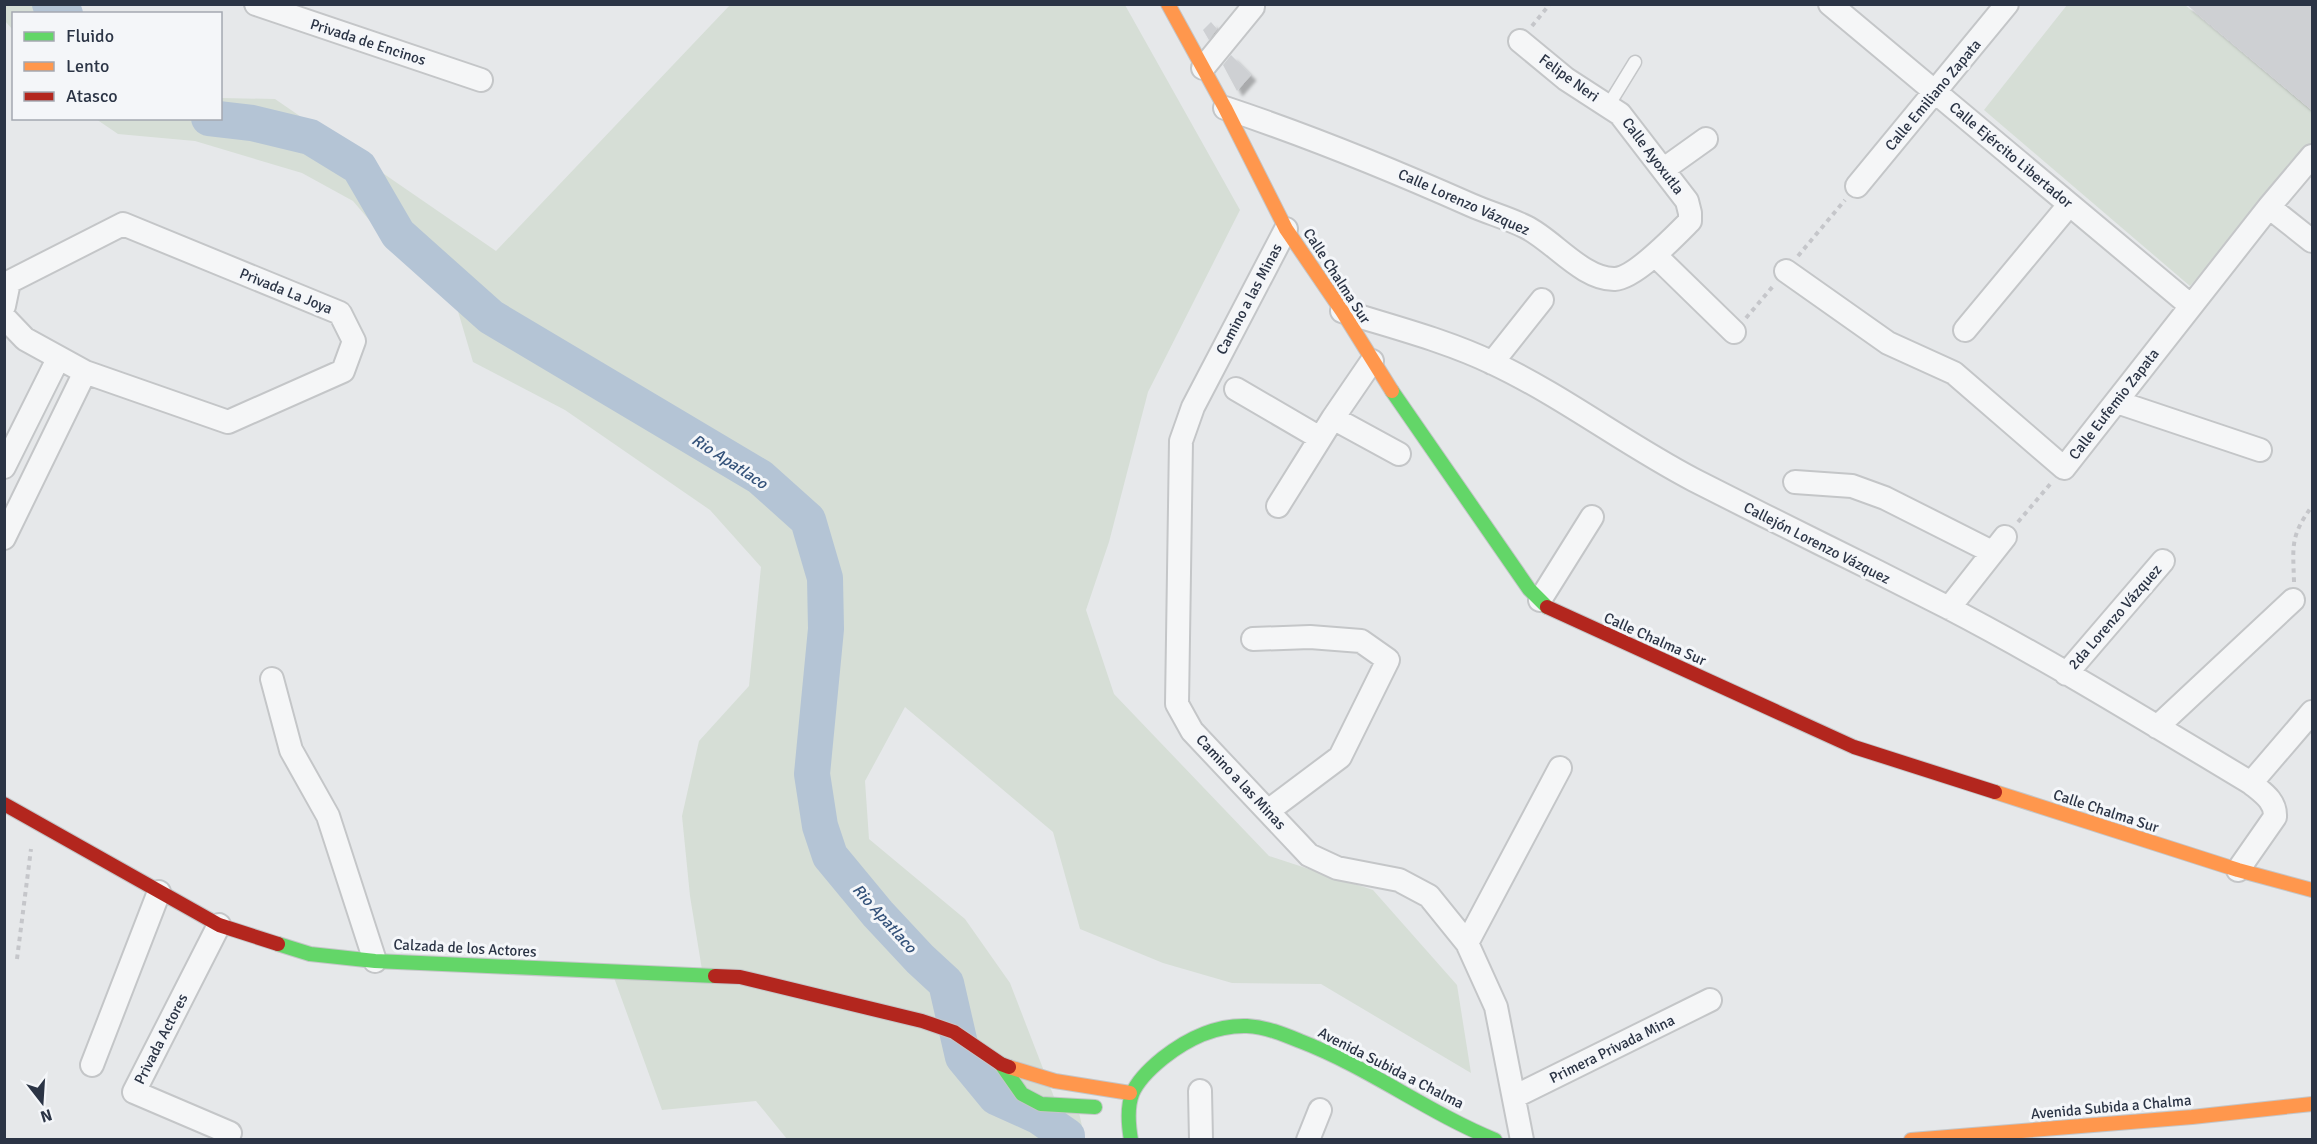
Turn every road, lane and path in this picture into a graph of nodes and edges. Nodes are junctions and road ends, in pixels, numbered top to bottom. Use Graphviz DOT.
graph roads {
  1 [pos="256,4"];
  2 [pos="1168,4"];
  3 [pos="1550,4"];
  4 [pos="1830,4"];
  5 [pos="2007,4"];
  6 [pos="1253,7"];
  7 [pos="1520,41"];
  8 [pos="1635,62"];
  9 [pos="1203,68"];
  10 [pos="481,80"];
  11 [pos="1936,92"];
  12 [pos="1225,108"];
  13 [pos="1614,110"];
  14 [pos="1706,139"];
  15 [pos="2313,156"];
  16 [pos="1664,170"];
  17 [pos="1857,186"];
  18 [pos="2069,205"];
  19 [pos="2270,207"];
  20 [pos="1286,229"];
  21 [pos="2313,241"];
  22 [pos="1655,255"];
  23 [pos="1786,271"];
  24 [pos="1542,300"];
  25 [pos="4,306"];
  26 [pos="2191,306"];
  27 [pos="1342,311"];
  28 [pos="4,317"];
  29 [pos="1965,330"];
  30 [pos="1734,332"];
  31 [pos="58,359"];
  32 [pos="1372,361"];
  33 [pos="1492,363"];
  34 [pos="85,372"];
  35 [pos="1236,389"];
  36 [pos="2116,402"];
  37 [pos="1333,418"];
  38 [pos="1320,438"];
  39 [pos="2260,450"];
  40 [pos="1399,454"];
  41 [pos="4,467"];
  42 [pos="2064,468"];
  43 [pos="1796,482"];
  44 [pos="1278,506"];
  45 [pos="2313,506"];
  46 [pos="1592,517"];
  47 [pos="4,538"];
  48 [pos="1998,545"];
  49 [pos="2163,561"];
  50 [pos="1540,600"];
  51 [pos="2293,600"];
  52 [pos="1948,608"];
  53 [pos="1253,639"];
  54 [pos="2066,674"];
  55 [pos="272,678"];
  56 [pos="2313,712"];
  57 [pos="2157,727"];
  58 [pos="1560,768"];
  59 [pos="2251,783"];
  60 [pos="4,804"];
  61 [pos="1268,811"];
  62 [pos="31,854"];
  63 [pos="2238,870"];
  64 [pos="2313,890"];
  65 [pos="159,892"];
  66 [pos="219,925"];
  67 [pos="1467,943"];
  68 [pos="17,959"];
  69 [pos="375,961"];
  70 [pos="1710,1000"];
  71 [pos="1001,1064"];
  72 [pos="92,1065"];
  73 [pos="1200,1091"];
  74 [pos="1130,1093"];
  75 [pos="1514,1097"];
  76 [pos="2313,1104"];
  77 [pos="1116,1107"];
  78 [pos="1320,1110"];
  79 [pos="230,1133"];
  80 [pos="1131,1140"];
  81 [pos="1201,1140"];
  82 [pos="1308,1140"];
  83 [pos="1496,1140"];
  84 [pos="1522,1140"];
  85 [pos="1911,1140"];
  1 -- 10 [label="street, Privada de Encinos"];
  2 -- 9 [label="street, Calle Chalma Sur"];
  3 -- 7 [label="path"];
  4 -- 11 [label="street, Calle Ejército Libertador"];
  5 -- 11 [label="street, Calle Emiliano Zapata"];
  6 -- 9 [label="street"];
  7 -- 13 [label="street, Felipe Neri"];
  8 -- 13 [label="lane"];
  9 -- 12 [label="street, Calle Chalma Sur"];
  11 -- 17 [label="street, Calle Emiliano Zapata"];
  11 -- 18 [label="street, Calle Ejército Libertador"];
  12 -- 20 [label="street, Calle Chalma Sur"];
  12 -- 22 [label="street, Calle Lorenzo Vázquez"];
  13 -- 16 [label="street, Calle Ayoxutla"];
  14 -- 16 [label="street"];
  15 -- 19 [label="street, Calle Eufemio Zapata"];
  16 -- 22 [label="street, Calle Ayoxutla"];
  18 -- 26 [label="street, Calle Ejército Libertador"];
  18 -- 29 [label="street"];
  19 -- 21 [label="street"];
  19 -- 26 [label="street, Calle Eufemio Zapata"];
  20 -- 27 [label="street, Calle Chalma Sur"];
  20 -- 61 [label="street, Camino a las Minas"];
  22 -- 30 [label="street"];
  23 -- 42 [label="street, Calle Eufemio Zapata"];
  24 -- 33 [label="street"];
  25 -- 34 [label="street, Privada La Joya"];
  26 -- 36 [label="street, Calle Eufemio Zapata"];
  27 -- 32 [label="street, Calle Chalma Sur"];
  27 -- 33 [label="street, Callejón Lorenzo Vázquez"];
  28 -- 31 [label="street, Privada La Joya"];
  31 -- 34 [label="street, Privada La Joya"];
  31 -- 41 [label="street"];
  32 -- 37 [label="street"];
  32 -- 50 [label="street, Calle Chalma Sur"];
  33 -- 52 [label="street, Callejón Lorenzo Vázquez"];
  34 -- 47 [label="street"];
  35 -- 38 [label="street"];
  36 -- 39 [label="street"];
  36 -- 42 [label="street, Calle Eufemio Zapata"];
  37 -- 38 [label="street"];
  37 -- 40 [label="street"];
  38 -- 44 [label="street"];
  42 -- 48 [label="path"];
  43 -- 48 [label="street"];
  45 -- 51 [label="path"];
  46 -- 50 [label="street"];
  48 -- 52 [label="street"];
  49 -- 54 [label="street, 2da Lorenzo Vázquez"];
  50 -- 63 [label="street, Calle Chalma Sur"];
  51 -- 57 [label="street"];
  52 -- 54 [label="street, Callejón Lorenzo Vázquez"];
  53 -- 61 [label="street"];
  54 -- 57 [label="street, Callejón Lorenzo Vázquez"];
  55 -- 69 [label="street"];
  56 -- 59 [label="street"];
  57 -- 59 [label="street, Callejón Lorenzo Vázquez"];
  58 -- 67 [label="street"];
  59 -- 63 [label="street, Callejón Lorenzo Vázquez"];
  60 -- 65 [label="street, Calzada de los Actores"];
  61 -- 67 [label="street, Camino a las Minas"];
  62 -- 68 [label="path"];
  63 -- 64 [label="street, Calle Chalma Sur"];
  65 -- 66 [label="street, Calzada de los Actores"];
  65 -- 72 [label="street"];
  66 -- 69 [label="street, Calzada de los Actores"];
  66 -- 79 [label="street, Privada Actores"];
  67 -- 75 [label="street, Camino a las Minas"];
  69 -- 71 [label="street, Calzada de los Actores"];
  70 -- 75 [label="street, Primera Privada Mina"];
  71 -- 74 [label="street"];
  71 -- 77 [label="street"];
  73 -- 81 [label="street"];
  74 -- 77 [label="street, Avenida Subida a Chalma"];
  74 -- 83 [label="street, Avenida Subida a Chalma"];
  75 -- 84 [label="street, Camino a las Minas"];
  76 -- 85 [label="street, Avenida Subida a Chalma"];
  77 -- 80 [label="street, Avenida Subida a Chalma"];
  78 -- 82 [label="street"];
}
